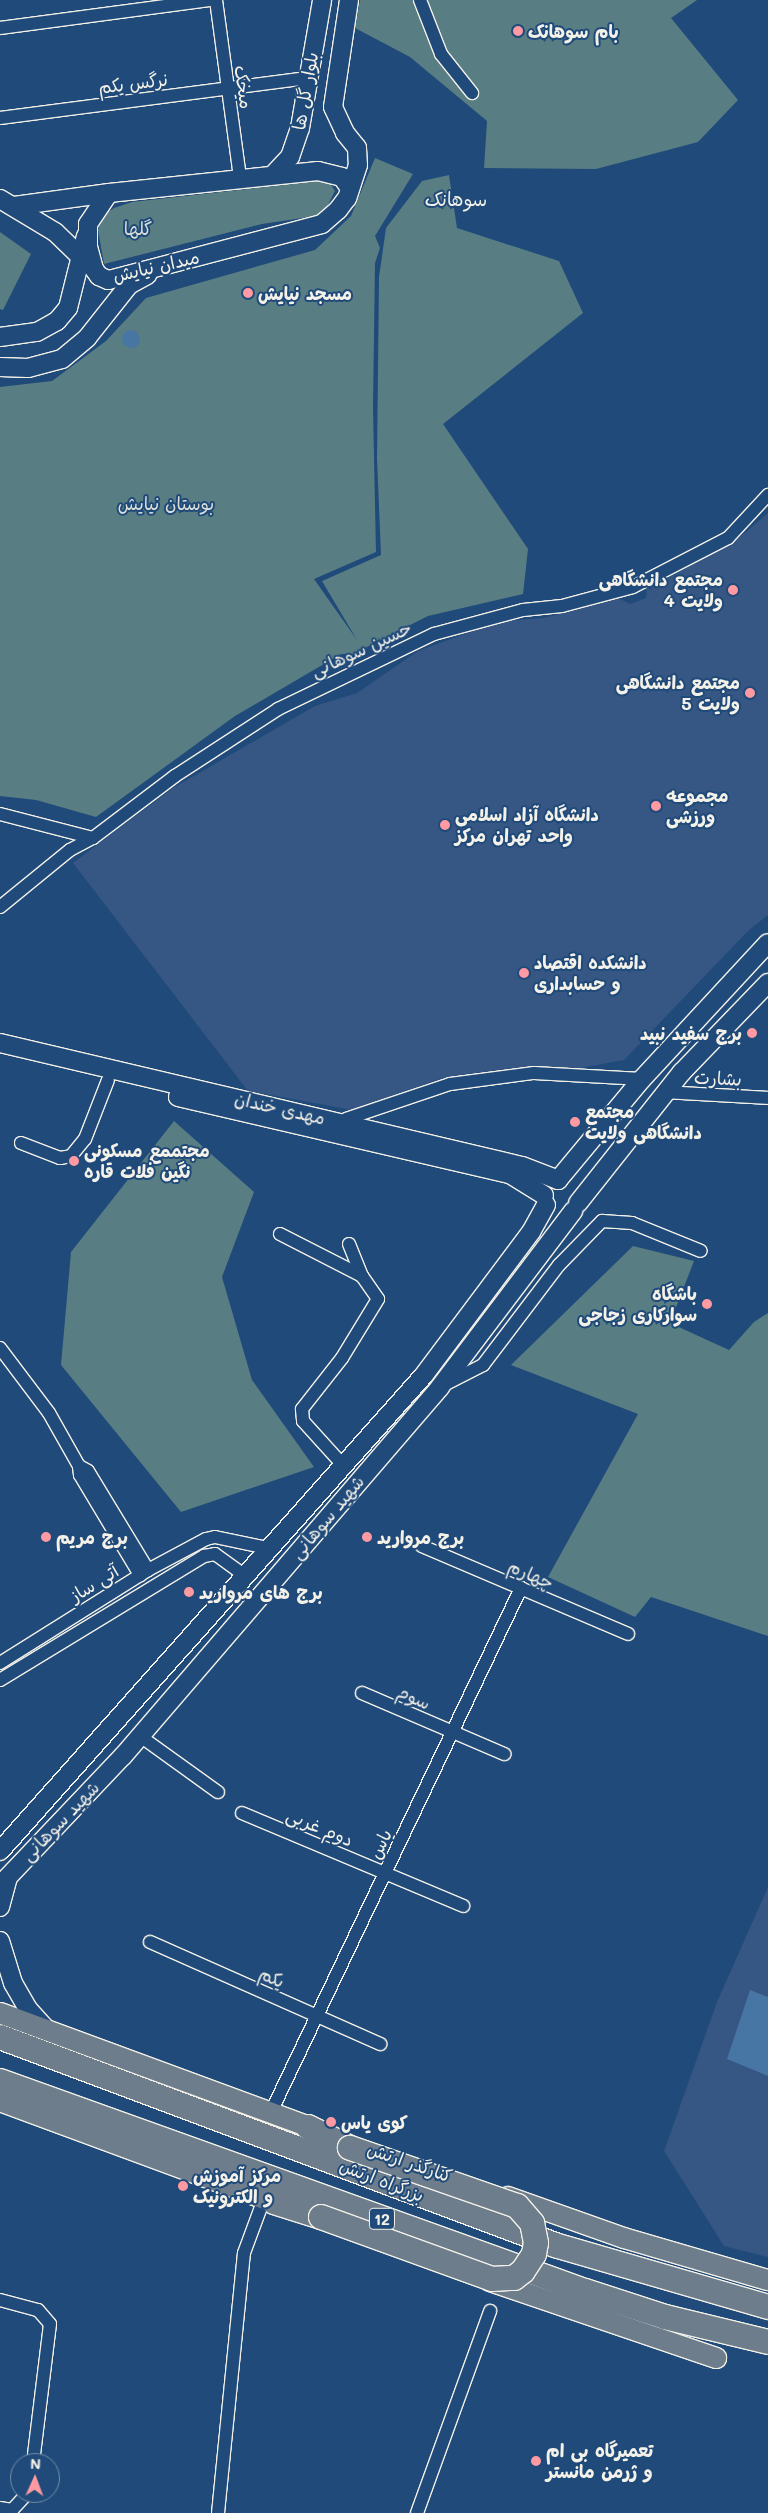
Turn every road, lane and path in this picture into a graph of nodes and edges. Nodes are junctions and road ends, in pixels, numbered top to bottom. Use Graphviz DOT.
graph roads {
  1 [pos="211,0"];
  2 [pos="216,0"];
  3 [pos="322,0"];
  4 [pos="349,0"];
  5 [pos="420,0"];
  6 [pos="0,28"];
  7 [pos="307,78"];
  8 [pos="226,89"];
  9 [pos="472,94"];
  10 [pos="0,118"];
  11 [pos="273,175"];
  12 [pos="240,178"];
  13 [pos="349,187"];
  14 [pos="109,193"];
  15 [pos="7,202"];
  16 [pos="86,236"];
  17 [pos="79,257"];
  18 [pos="165,264"];
  19 [pos="94,269"];
  20 [pos="0,337"];
  21 [pos="0,367"];
  22 [pos="768,495"];
  23 [pos="0,814"];
  24 [pos="93,838"];
  25 [pos="0,907"];
  26 [pos="768,943"];
  27 [pos="768,983"];
  28 [pos="0,1043"];
  29 [pos="0,1054"];
  30 [pos="642,1079"];
  31 [pos="108,1080"];
  32 [pos="665,1092"];
  33 [pos="768,1098"];
  34 [pos="346,1118"];
  35 [pos="21,1142"];
  36 [pos="558,1180"];
  37 [pos="545,1200"];
  38 [pos="576,1207"];
  39 [pos="280,1234"];
  40 [pos="349,1244"];
  41 [pos="701,1251"];
  42 [pos="362,1276"];
  43 [pos="0,1348"];
  44 [pos="424,1375"];
  45 [pos="440,1387"];
  46 [pos="342,1464"];
  47 [pos="422,1546"];
  48 [pos="267,1548"];
  49 [pos="144,1572"];
  50 [pos="244,1574"];
  51 [pos="521,1588"];
  52 [pos="83,1610"];
  53 [pos="90,1622"];
  54 [pos="628,1634"];
  55 [pos="0,1662"];
  56 [pos="0,1680"];
  57 [pos="362,1693"];
  58 [pos="452,1732"];
  59 [pos="140,1736"];
  60 [pos="504,1754"];
  61 [pos="57,1790"];
  62 [pos="218,1792"];
  63 [pos="74,1809"];
  64 [pos="242,1813"];
  65 [pos="0,1850"];
  66 [pos="385,1873"];
  67 [pos="463,1906"];
  68 [pos="0,1907"];
  69 [pos="0,1941"];
  70 [pos="150,1942"];
  71 [pos="0,2012"];
  72 [pos="317,2016"];
  73 [pos="46,2029"];
  74 [pos="0,2037"];
  75 [pos="380,2044"];
  76 [pos="0,2081"];
  77 [pos="0,2095"];
  78 [pos="0,2101"];
  79 [pos="270,2114"];
  80 [pos="44,2117"];
  81 [pos="308,2127"];
  82 [pos="269,2201"];
  83 [pos="634,2269"];
  84 [pos="768,2280"];
  85 [pos="0,2300"];
  86 [pos="768,2306"];
  87 [pos="490,2311"];
  88 [pos="665,2316"];
  89 [pos="726,2332"];
  90 [pos="690,2338"];
  91 [pos="664,2342"];
  92 [pos="768,2342"];
  93 [pos="34,2453"];
  94 [pos="19,2503"];
  95 [pos="0,2508"];
  96 [pos="218,2513"];
  97 [pos="417,2513"];
  1 -- 6 [label="street"];
  2 -- 8 [label="street, میخک"];
  3 -- 7 [label="main road, بلوار گل ها"];
  4 -- 13 [label="main road, بلوار گل ها"];
  5 -- 9 [label="street"];
  7 -- 8 [label="street, نرگس یکم"];
  7 -- 11 [label="main road, بلوار گل ها"];
  8 -- 10 [label="street, نرگس یکم"];
  8 -- 12 [label="street, میخک"];
  11 -- 12 [label="main road"];
  11 -- 13 [label="main road"];
  12 -- 14 [label="main road"];
  13 -- 18 [label="main road, میدان نیایش"];
  14 -- 15 [label="main road"];
  14 -- 16 [label="main road"];
  15 -- 17 [label="main road"];
  16 -- 17 [label="main road"];
  16 -- 19 [label="main road, میدان نیایش"];
  17 -- 19 [label="main road"];
  17 -- 20 [label="main road"];
  18 -- 19 [label="main road, میدان نیایش"];
  18 -- 21 [label="main road"];
  22 -- 24 [label="street, حسین سوهانی"];
  23 -- 24 [label="street"];
  24 -- 25 [label="street, حسین سوهانی"];
  26 -- 30 [label="main road"];
  27 -- 32 [label="main road, شهید سوهانی"];
  28 -- 36 [label="main road, مهدی خندان"];
  29 -- 31 [label="main road, مهدی خندان"];
  30 -- 34 [label="street"];
  30 -- 36 [label="main road"];
  31 -- 35 [label="street"];
  31 -- 37 [label="main road, مهدی خندان"];
  32 -- 33 [label="street, بشارت"];
  32 -- 38 [label="main road, شهید سوهانی"];
  36 -- 37 [label="main road"];
  36 -- 38 [label="main road"];
  37 -- 38 [label="main road"];
  37 -- 44 [label="main road, شهید سوهانی"];
  38 -- 45 [label="main road, شهید سوهانی"];
  39 -- 42 [label="street"];
  40 -- 42 [label="street"];
  41 -- 45 [label="street"];
  42 -- 46 [label="street"];
  43 -- 49 [label="street"];
  44 -- 45 [label="main road"];
  44 -- 46 [label="main road, شهید سوهانی"];
  45 -- 59 [label="main road, شهید سوهانی"];
  46 -- 48 [label="main road, شهید سوهانی"];
  47 -- 51 [label="street, چهارم"];
  48 -- 49 [label="street, آتی ساز"];
  48 -- 50 [label="main road, شهید سوهانی"];
  49 -- 52 [label="street, آتی ساز"];
  50 -- 53 [label="street, آتی ساز"];
  50 -- 61 [label="main road, شهید سوهانی"];
  51 -- 54 [label="street, چهارم"];
  51 -- 58 [label="street, یاس"];
  52 -- 53 [label="street"];
  52 -- 55 [label="street, آتی ساز"];
  53 -- 56 [label="street, آتی ساز"];
  57 -- 58 [label="street, سوم"];
  58 -- 60 [label="street, سوم"];
  58 -- 66 [label="street, یاس"];
  59 -- 62 [label="street"];
  59 -- 63 [label="main road, شهید سوهانی"];
  61 -- 63 [label="main road"];
  61 -- 65 [label="main road, شهید سوهانی"];
  63 -- 68 [label="main road, شهید سوهانی"];
  64 -- 66 [label="street, دوم غربی"];
  66 -- 67 [label="street, دوم غربی"];
  66 -- 72 [label="street, یاس"];
  69 -- 73 [label="main road"];
  70 -- 72 [label="street, یکم"];
  71 -- 73 [label="main road, کنارگذر ارتش"];
  72 -- 75 [label="street, یکم"];
  72 -- 79 [label="street, یاس"];
  73 -- 79 [label="main road, کنارگذر ارتش"];
  74 -- 83 [label="highway, بزرگراه ارتش / 12"];
  76 -- 88 [label="highway, بزرگراه ارتش / 12"];
  77 -- 80 [label="main road"];
  78 -- 80 [label="main road"];
  79 -- 81 [label="main road, کنارگذر ارتش"];
  80 -- 82 [label="main road"];
  81 -- 82 [label="highway, bridge"];
  81 -- 84 [label="main road, کنارگذر ارتش"];
  82 -- 91 [label="main road"];
  82 -- 96 [label="street"];
  83 -- 84 [label="main road"];
  83 -- 86 [label="highway, بزرگراه ارتش / 12"];
  85 -- 93 [label="street"];
  87 -- 97 [label="street"];
  88 -- 89 [label="highway, بزرگراه ارتش / 12"];
  88 -- 90 [label="main road"];
  89 -- 90 [label="main road"];
  89 -- 92 [label="highway, بزرگراه ارتش / 12"];
  90 -- 91 [label="main road"];
  90 -- 91 [label="main road"];
  94 -- 95 [label="street"];
}
